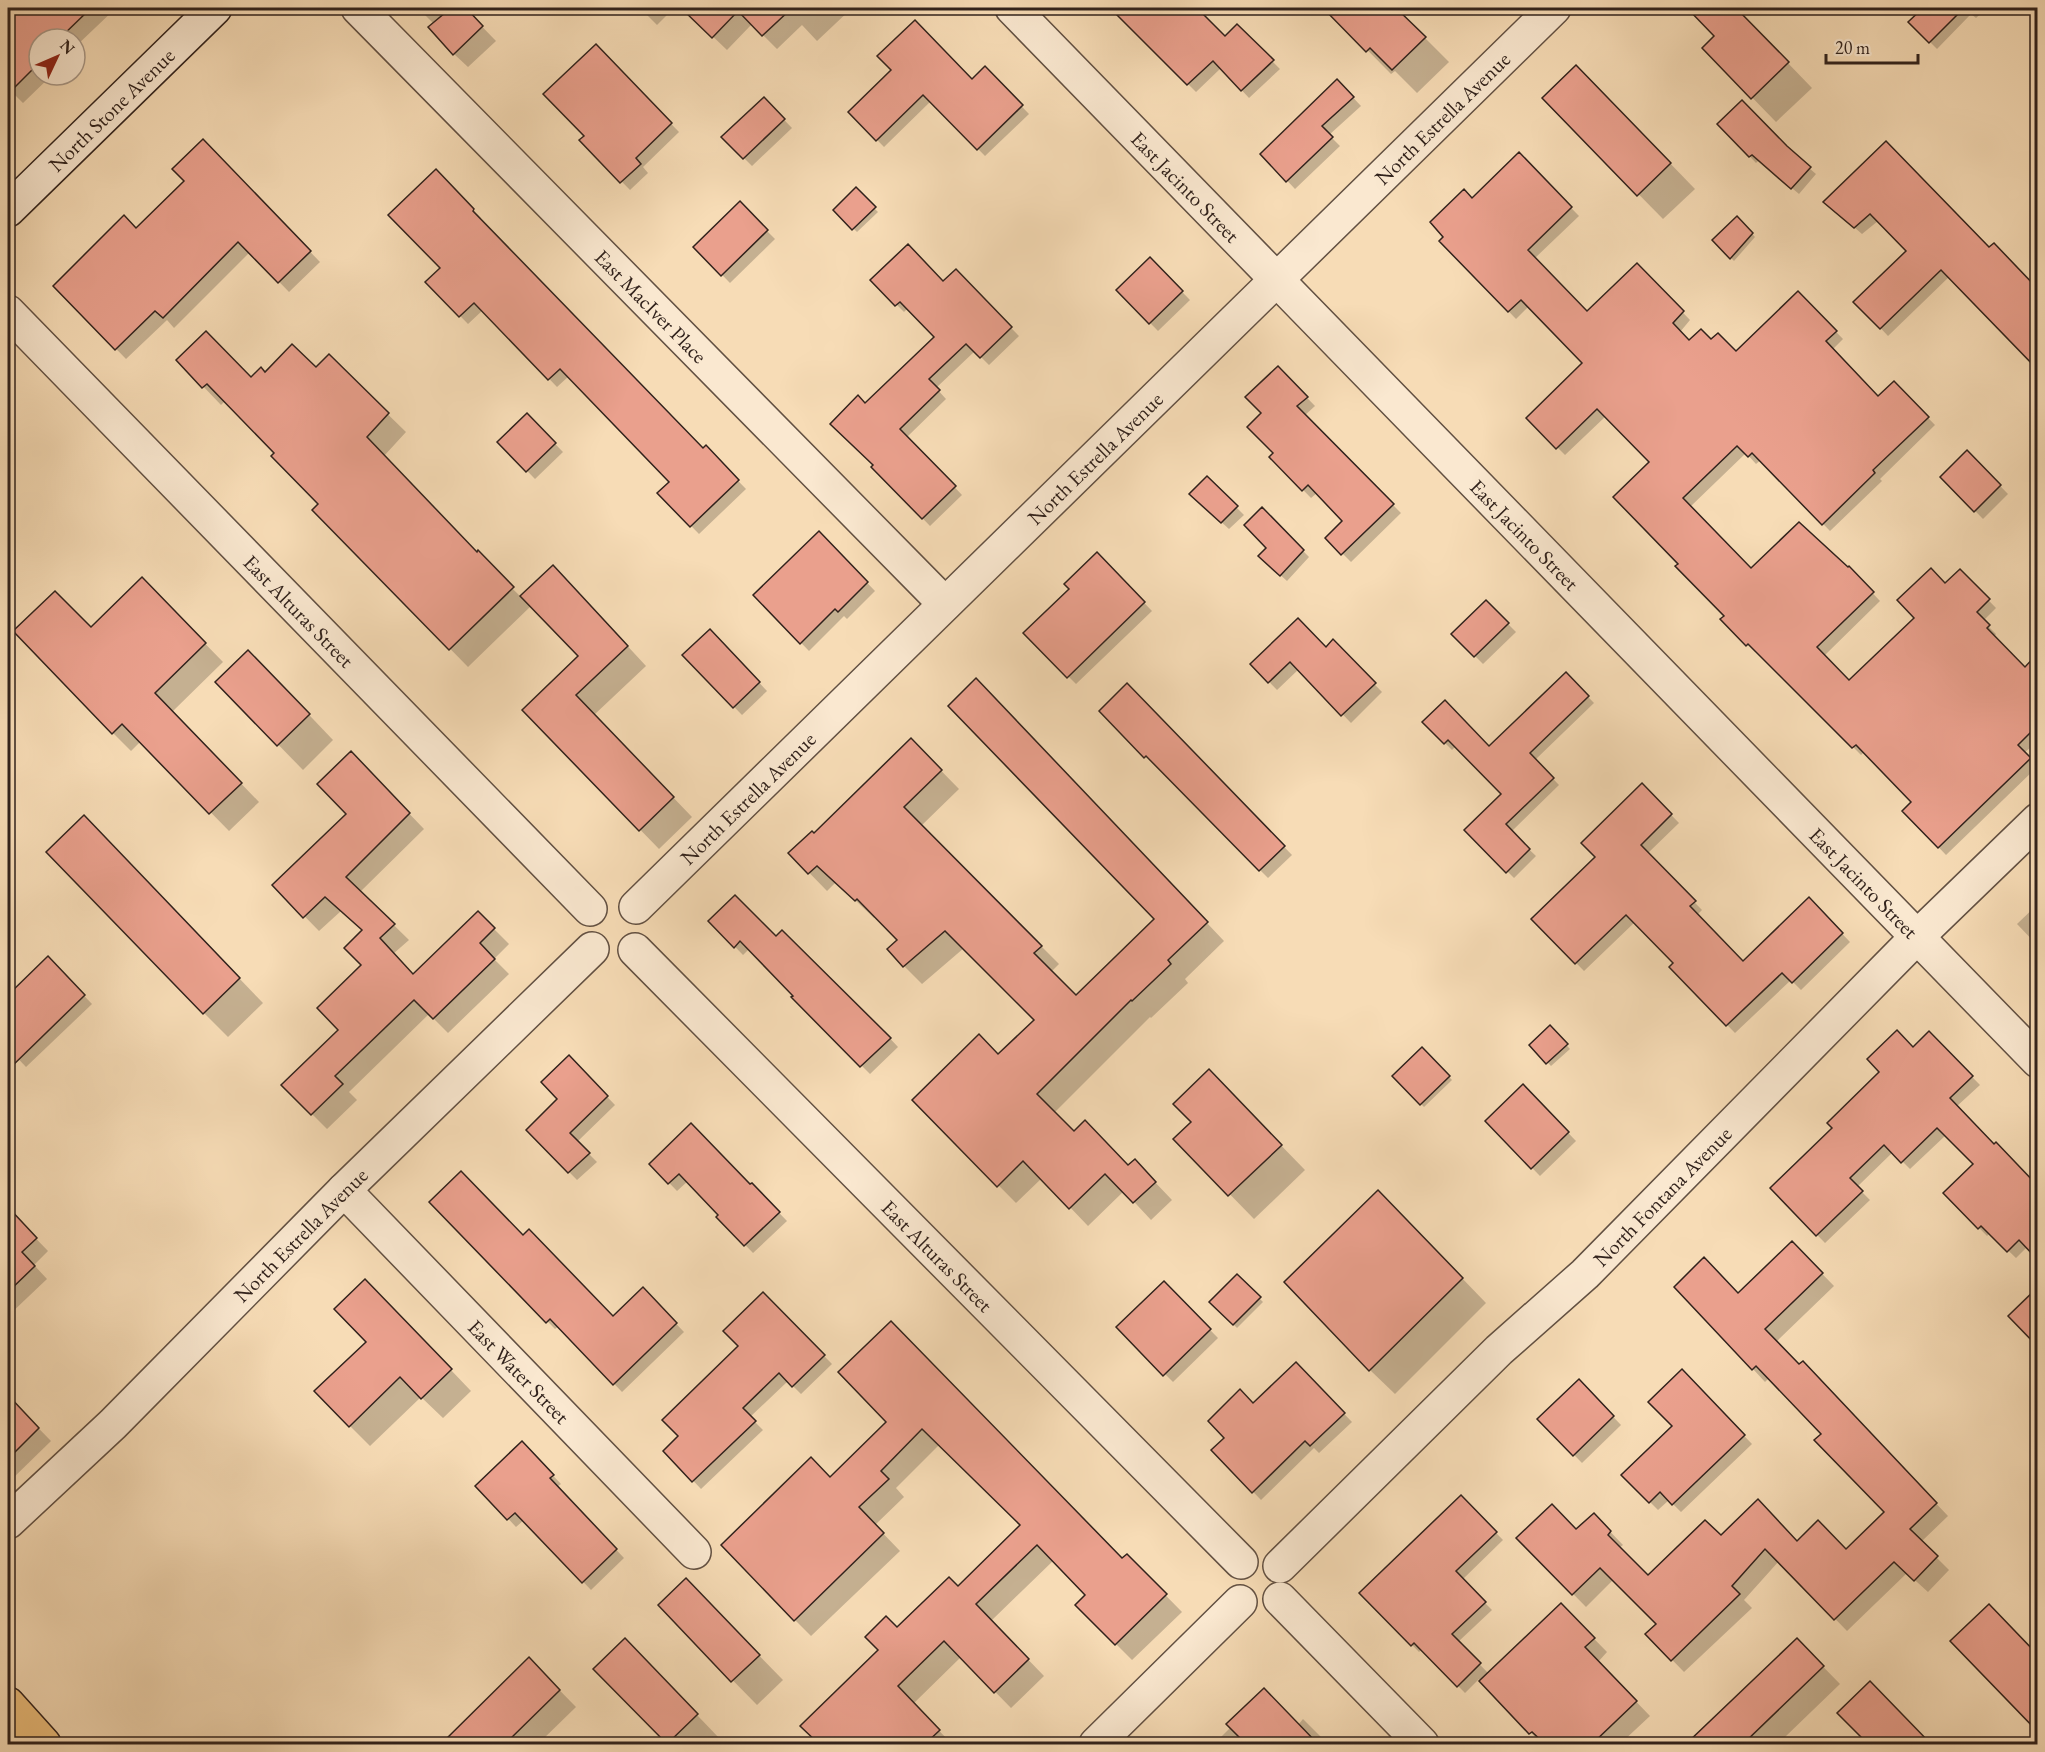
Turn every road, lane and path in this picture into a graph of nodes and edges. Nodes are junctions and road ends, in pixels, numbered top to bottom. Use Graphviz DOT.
graph roads {
  1 [pos="215,8"];
  2 [pos="358,8"];
  3 [pos="1012,8"];
  4 [pos="1554,8"];
  5 [pos="8,210"];
  6 [pos="1277,280"];
  7 [pos="8,312"];
  8 [pos="945,604"];
  9 [pos="2037,820"];
  10 [pos="636,908"];
  11 [pos="591,909"];
  12 [pos="1917,937"];
  13 [pos="592,949"];
  14 [pos="635,950"];
  15 [pos="2037,1061"];
  16 [pos="344,1190"];
  17 [pos="8,1522"];
  18 [pos="694,1552"];
  19 [pos="1241,1562"];
  20 [pos="1280,1566"];
  21 [pos="1280,1599"];
  22 [pos="1240,1602"];
  23 [pos="8,1704"];
  24 [pos="45,1744"];
  25 [pos="1096,1744"];
  26 [pos="1422,1744"];
  1 -- 5 [label="street, North Stone Avenue"];
  2 -- 8 [label="street, East MacIver Place"];
  3 -- 6 [label="street, East Jacinto Street"];
  4 -- 6 [label="street, North Estrella Avenue"];
  6 -- 8 [label="street, North Estrella Avenue"];
  6 -- 12 [label="street, East Jacinto Street"];
  7 -- 11 [label="street, East Alturas Street"];
  8 -- 10 [label="street, North Estrella Avenue"];
  9 -- 12 [label="street, North Fontana Avenue"];
  10 -- 11 [label="street"];
  10 -- 14 [label="street"];
  11 -- 13 [label="street"];
  12 -- 15 [label="street, East Jacinto Street"];
  12 -- 20 [label="street, North Fontana Avenue"];
  13 -- 14 [label="street"];
  13 -- 16 [label="street, North Estrella Avenue"];
  14 -- 19 [label="street, East Alturas Street"];
  16 -- 17 [label="street, North Estrella Avenue"];
  16 -- 18 [label="street, East Water Street"];
  19 -- 20 [label="street"];
  19 -- 22 [label="street"];
  20 -- 21 [label="street"];
  21 -- 22 [label="street"];
  21 -- 26 [label="street"];
  22 -- 25 [label="street"];
  23 -- 24 [label="main road"];
}
